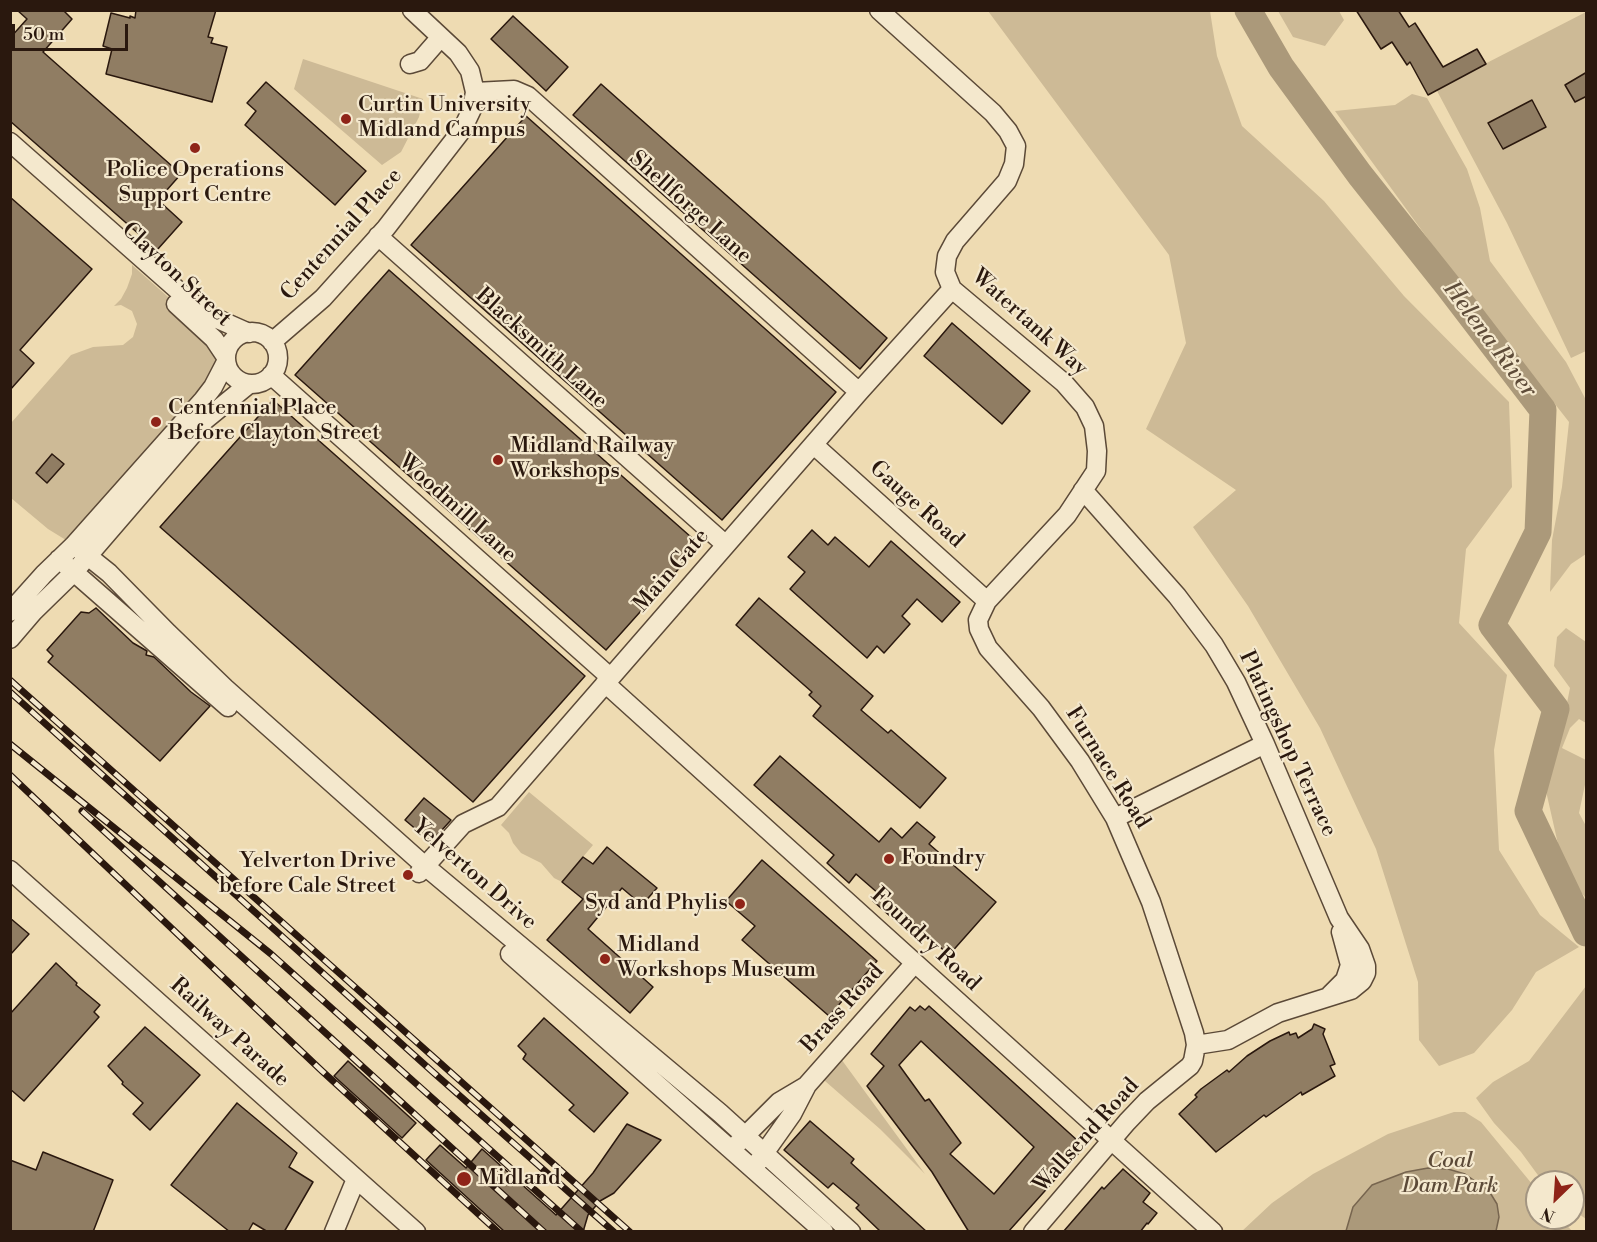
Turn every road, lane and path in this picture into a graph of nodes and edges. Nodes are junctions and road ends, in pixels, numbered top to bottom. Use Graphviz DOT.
graph roads {
  1 [pos="412,10"];
  2 [pos="879,10"];
  3 [pos="440,38"];
  4 [pos="410,64"];
  5 [pos="475,92"];
  6 [pos="10,142"];
  7 [pos="10,158"];
  8 [pos="378,237"];
  9 [pos="952,289"];
  10 [pos="249,333"];
  11 [pos="272,342"];
  12 [pos="226,360"];
  13 [pos="271,375"];
  14 [pos="249,384"];
  15 [pos="859,392"];
  16 [pos="814,445"];
  17 [pos="1083,490"];
  18 [pos="726,545"];
  19 [pos="82,550"];
  20 [pos="59,559"];
  21 [pos="75,571"];
  22 [pos="987,601"];
  23 [pos="10,612"];
  24 [pos="10,639"];
  25 [pos="607,680"];
  26 [pos="1265,744"];
  27 [pos="1115,818"];
  28 [pos="10,870"];
  29 [pos="422,870"];
  30 [pos="914,964"];
  31 [pos="1196,1045"];
  32 [pos="807,1085"];
  33 [pos="745,1135"];
  34 [pos="1112,1141"];
  35 [pos="731,1151"];
  36 [pos="764,1152"];
  37 [pos="752,1169"];
  38 [pos="356,1179"];
  39 [pos="334,1232"];
  40 [pos="416,1232"];
  41 [pos="824,1232"];
  42 [pos="851,1232"];
  43 [pos="1033,1232"];
  44 [pos="1213,1232"];
  1 -- 3 [label="street"];
  2 -- 9 [label="street, Watertank Way"];
  3 -- 4 [label="street"];
  3 -- 5 [label="street"];
  5 -- 8 [label="street, Centennial Place"];
  5 -- 15 [label="street, Shellforge Lane"];
  6 -- 10 [label="street, Clayton Street"];
  7 -- 12 [label="street, Clayton Street"];
  8 -- 11 [label="street, Centennial Place"];
  8 -- 18 [label="street, Blacksmith Lane"];
  9 -- 15 [label="street, Main Gate"];
  9 -- 17 [label="street, Watertank Way"];
  10 -- 11 [label="street"];
  10 -- 12 [label="street"];
  11 -- 13 [label="street"];
  12 -- 14 [label="street"];
  12 -- 19 [label="street"];
  13 -- 14 [label="street"];
  13 -- 25 [label="street, Woodmill Lane"];
  14 -- 19 [label="street"];
  15 -- 16 [label="street, Main Gate"];
  16 -- 18 [label="street, Main Gate"];
  16 -- 22 [label="street, Gauge Road"];
  17 -- 22 [label="street, Watertank Way"];
  17 -- 26 [label="street, Platingshop Terrace"];
  18 -- 25 [label="street, Main Gate"];
  19 -- 20 [label="street"];
  19 -- 21 [label="street"];
  19 -- 29 [label="street, Yelverton Drive"];
  20 -- 21 [label="street, Yelverton Drive"];
  20 -- 23 [label="street"];
  21 -- 24 [label="street"];
  21 -- 29 [label="street, Yelverton Drive"];
  22 -- 27 [label="street, Furnace Road"];
  25 -- 29 [label="street, Main Gate"];
  25 -- 30 [label="street, Foundry Road"];
  26 -- 27 [label="street"];
  26 -- 31 [label="street, Platingshop Terrace"];
  27 -- 31 [label="street, Furnace Road"];
  28 -- 38 [label="street, Railway Parade"];
  29 -- 33 [label="street, Yelverton Drive"];
  29 -- 35 [label="street, Yelverton Drive"];
  30 -- 32 [label="street, Brass Road"];
  30 -- 34 [label="street, Foundry Road"];
  31 -- 34 [label="street, Wallsend Road"];
  32 -- 33 [label="street, Brass Road"];
  32 -- 36 [label="street, Brass Road"];
  33 -- 35 [label="street, Brass Road"];
  33 -- 36 [label="street, Yelverton Drive"];
  34 -- 43 [label="street, Wallsend Road"];
  34 -- 44 [label="street, Foundry Road"];
  35 -- 37 [label="street, Yelverton Drive"];
  36 -- 37 [label="street, Brass Road"];
  36 -- 42 [label="street, Yelverton Drive"];
  37 -- 41 [label="street, Yelverton Drive"];
  38 -- 39 [label="street"];
  38 -- 40 [label="street, Railway Parade"];
}
